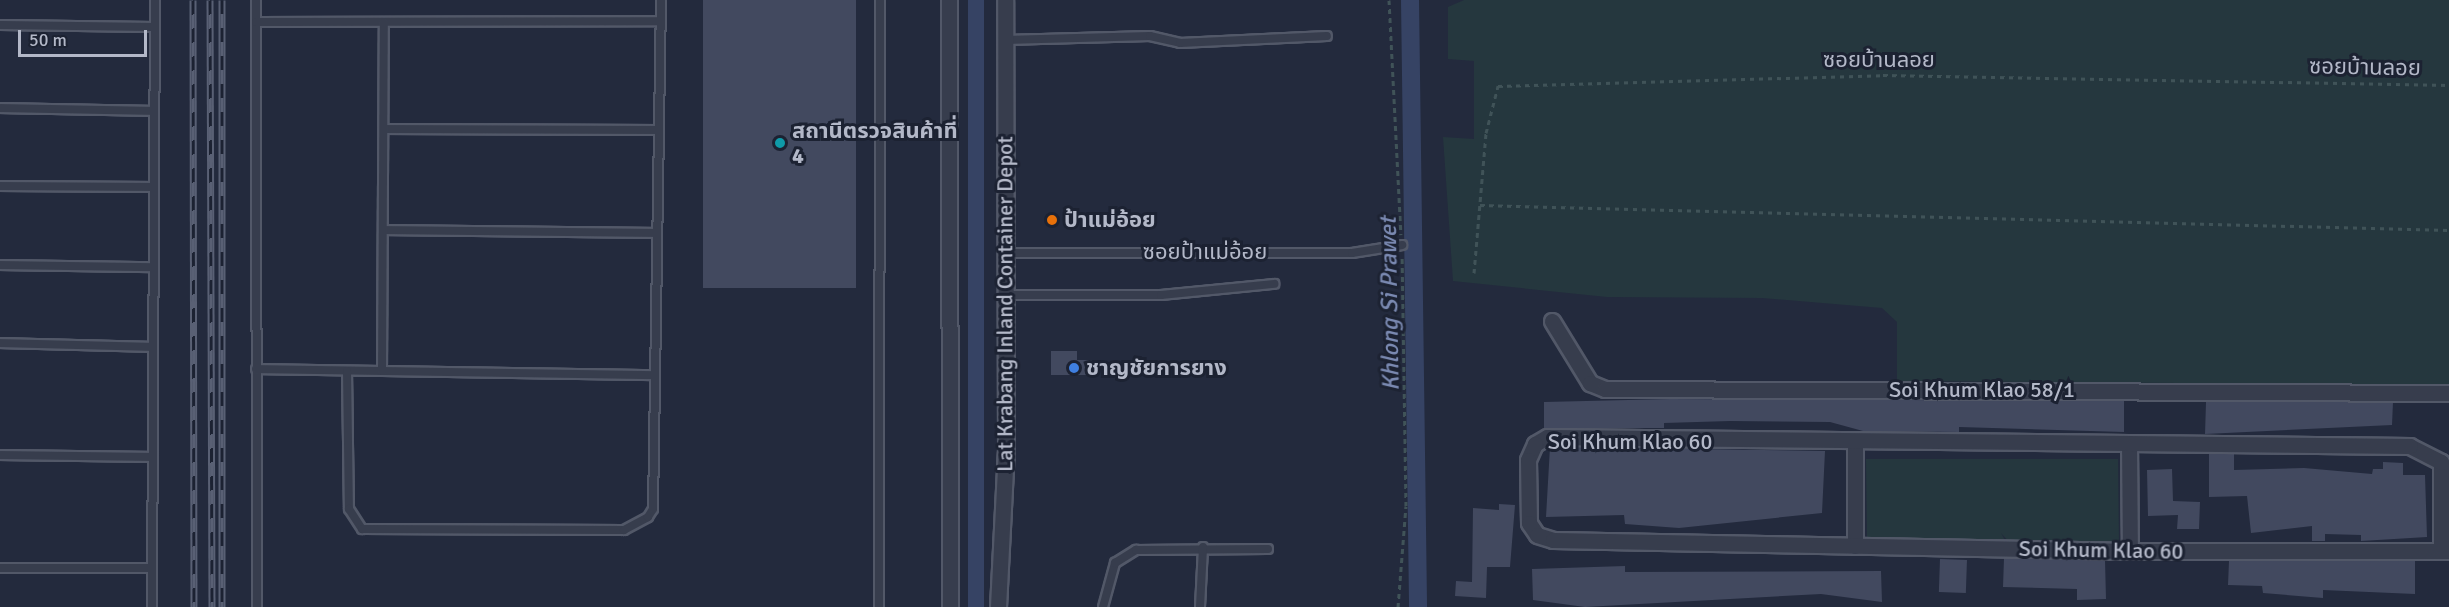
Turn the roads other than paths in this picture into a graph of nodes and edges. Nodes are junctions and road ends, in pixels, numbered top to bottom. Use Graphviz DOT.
graph roads {
  1 [pos="155,0"];
  2 [pos="256,0"];
  3 [pos="660,0"];
  4 [pos="880,0"];
  5 [pos="949,0"];
  6 [pos="1005,0"];
  7 [pos="659,21"];
  8 [pos="256,22"];
  9 [pos="384,22"];
  10 [pos="0,25"];
  11 [pos="154,27"];
  12 [pos="1327,36"];
  13 [pos="1005,40"];
  14 [pos="0,108"];
  15 [pos="154,111"];
  16 [pos="384,129"];
  17 [pos="656,130"];
  18 [pos="0,186"];
  19 [pos="153,187"];
  20 [pos="383,230"];
  21 [pos="657,233"];
  22 [pos="1402,245"];
  23 [pos="1006,253"];
  24 [pos="0,265"];
  25 [pos="152,267"];
  26 [pos="1274,284"];
  27 [pos="1006,295"];
  28 [pos="1552,321"];
  29 [pos="0,343"];
  30 [pos="152,348"];
  31 [pos="256,369"];
  32 [pos="347,371"];
  33 [pos="382,371"];
  34 [pos="655,375"];
  35 [pos="2449,393"];
  36 [pos="1856,443"];
  37 [pos="2129,443"];
  38 [pos="0,455"];
  39 [pos="153,457"];
  40 [pos="1855,546"];
  41 [pos="1203,547"];
  42 [pos="1268,549"];
  43 [pos="2130,551"];
  44 [pos="2445,551"];
  45 [pos="0,568"];
  46 [pos="152,568"];
  47 [pos="152,607"];
  48 [pos="256,607"];
  49 [pos="879,607"];
  50 [pos="950,607"];
  51 [pos="998,607"];
  52 [pos="1103,607"];
  53 [pos="1200,607"];
  1 -- 11 [label="lane"];
  2 -- 8 [label="lane"];
  3 -- 7 [label="lane"];
  4 -- 49 [label="lane"];
  5 -- 50 [label="street"];
  6 -- 13 [label="street, Lat Krabang Inland Container Depot"];
  7 -- 9 [label="lane"];
  7 -- 17 [label="lane"];
  8 -- 9 [label="lane"];
  8 -- 31 [label="lane"];
  9 -- 16 [label="lane"];
  10 -- 11 [label="lane"];
  11 -- 15 [label="lane"];
  12 -- 13 [label="lane"];
  13 -- 23 [label="street, Lat Krabang Inland Container Depot"];
  14 -- 15 [label="lane"];
  15 -- 19 [label="lane"];
  16 -- 17 [label="lane"];
  16 -- 20 [label="lane"];
  17 -- 21 [label="lane"];
  18 -- 19 [label="lane"];
  19 -- 25 [label="lane"];
  20 -- 21 [label="lane"];
  20 -- 33 [label="lane"];
  21 -- 34 [label="lane"];
  22 -- 23 [label="lane, ซอยป้าแม่อ้อย"];
  23 -- 27 [label="street, Lat Krabang Inland Container Depot"];
  24 -- 25 [label="lane"];
  25 -- 30 [label="lane"];
  26 -- 27 [label="lane"];
  27 -- 51 [label="street, Lat Krabang Inland Container Depot"];
  28 -- 35 [label="street, Soi Khum Klao 58/1"];
  29 -- 30 [label="lane"];
  30 -- 39 [label="lane"];
  31 -- 32 [label="lane"];
  31 -- 48 [label="lane"];
  32 -- 33 [label="lane"];
  32 -- 34 [label="lane"];
  33 -- 34 [label="lane"];
  36 -- 37 [label="street, Soi Khum Klao 60"];
  36 -- 40 [label="street"];
  36 -- 40 [label="street, Soi Khum Klao 60"];
  37 -- 43 [label="street"];
  37 -- 44 [label="street, Soi Khum Klao 60"];
  38 -- 39 [label="lane"];
  39 -- 46 [label="lane"];
  40 -- 43 [label="street, Soi Khum Klao 60"];
  41 -- 42 [label="lane"];
  41 -- 52 [label="lane"];
  41 -- 53 [label="lane"];
  43 -- 44 [label="street, Soi Khum Klao 60"];
  45 -- 46 [label="lane"];
  46 -- 47 [label="lane"];
}
